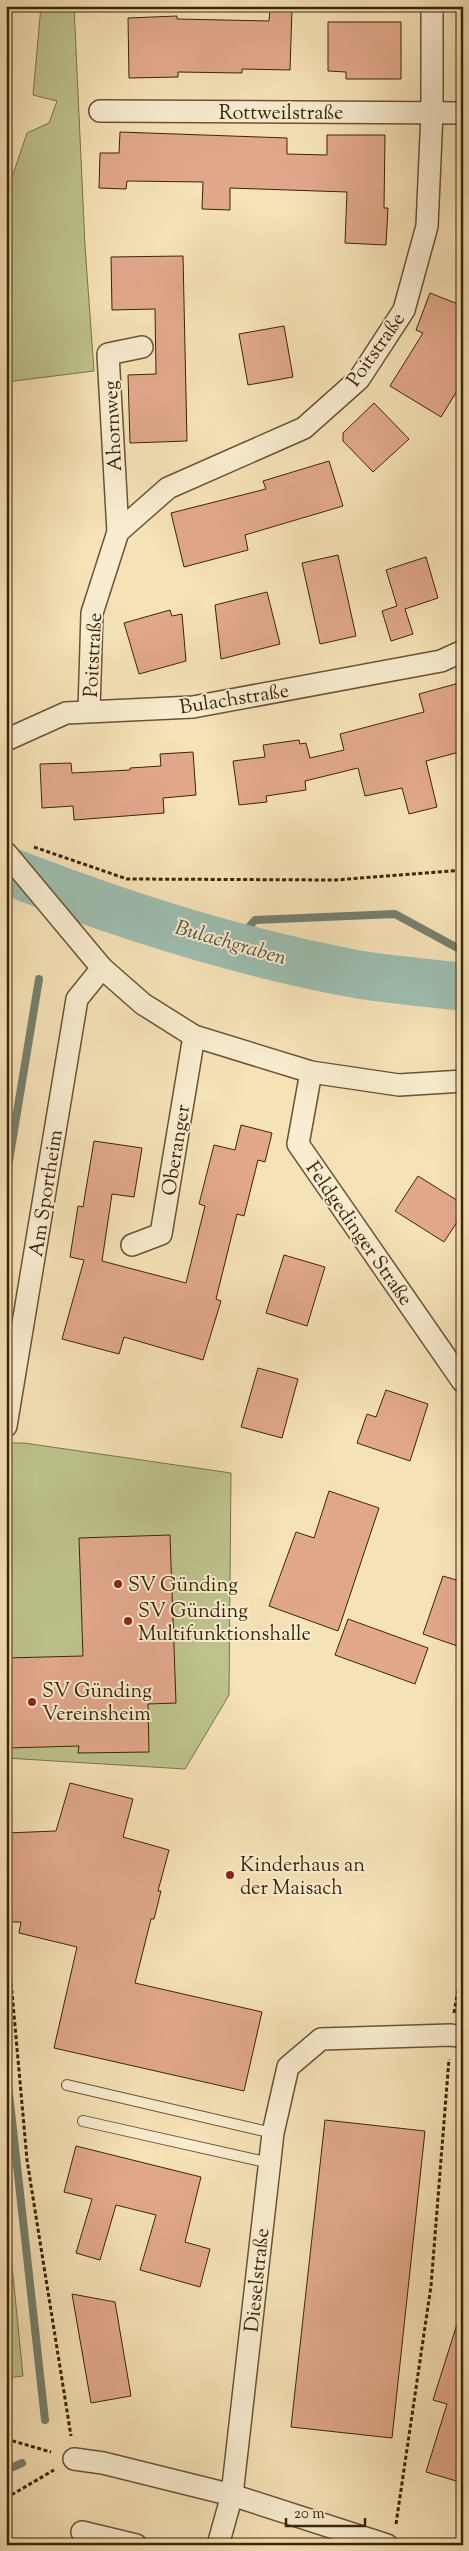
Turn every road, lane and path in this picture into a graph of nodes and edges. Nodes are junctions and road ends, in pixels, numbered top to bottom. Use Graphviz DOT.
graph roads {
  1 [pos="432,6"];
  2 [pos="100,111"];
  3 [pos="463,112"];
  4 [pos="432,113"];
  5 [pos="142,347"];
  6 [pos="118,532"];
  7 [pos="463,651"];
  8 [pos="89,710"];
  9 [pos="6,740"];
  10 [pos="14,852"];
  11 [pos="463,870"];
  12 [pos="102,968"];
  13 [pos="194,1036"];
  14 [pos="311,1072"];
  15 [pos="463,1081"];
  16 [pos="132,1245"];
  17 [pos="463,1382"];
  18 [pos="6,1426"];
  19 [pos="6,1925"];
  20 [pos="463,1960"];
  21 [pos="457,2036"];
  22 [pos="67,2085"];
  23 [pos="83,2121"];
  24 [pos="272,2132"];
  25 [pos="270,2163"];
  26 [pos="6,2439"];
  27 [pos="74,2459"];
  28 [pos="232,2495"];
  29 [pos="6,2498"];
  30 [pos="82,2532"];
  31 [pos="392,2535"];
  32 [pos="136,2545"];
  33 [pos="218,2545"];
  1 -- 4 [label="street, Poitstraße"];
  2 -- 4 [label="street, Rottweilstraße"];
  3 -- 4 [label="street, Rottweilstraße"];
  4 -- 6 [label="street, Poitstraße"];
  5 -- 6 [label="street, Ahornweg"];
  6 -- 8 [label="street, Poitstraße"];
  7 -- 8 [label="street, Bulachstraße"];
  8 -- 9 [label="street, Bulachstraße"];
  10 -- 11 [label="path"];
  10 -- 12 [label="street"];
  12 -- 13 [label="street"];
  12 -- 18 [label="street, Am Sportheim"];
  13 -- 14 [label="street"];
  13 -- 16 [label="street, Oberanger"];
  14 -- 15 [label="street"];
  14 -- 17 [label="street, Feldgedinger Straße"];
  19 -- 27 [label="path"];
  20 -- 21 [label="path"];
  21 -- 24 [label="street, Dieselstraße"];
  21 -- 31 [label="path"];
  22 -- 24 [label="lane"];
  23 -- 25 [label="lane"];
  24 -- 25 [label="street, Dieselstraße"];
  25 -- 28 [label="street, Dieselstraße"];
  26 -- 27 [label="path"];
  27 -- 28 [label="street"];
  27 -- 29 [label="path"];
  28 -- 31 [label="street"];
  28 -- 33 [label="street, Dieselstraße"];
  30 -- 32 [label="street"];
}
